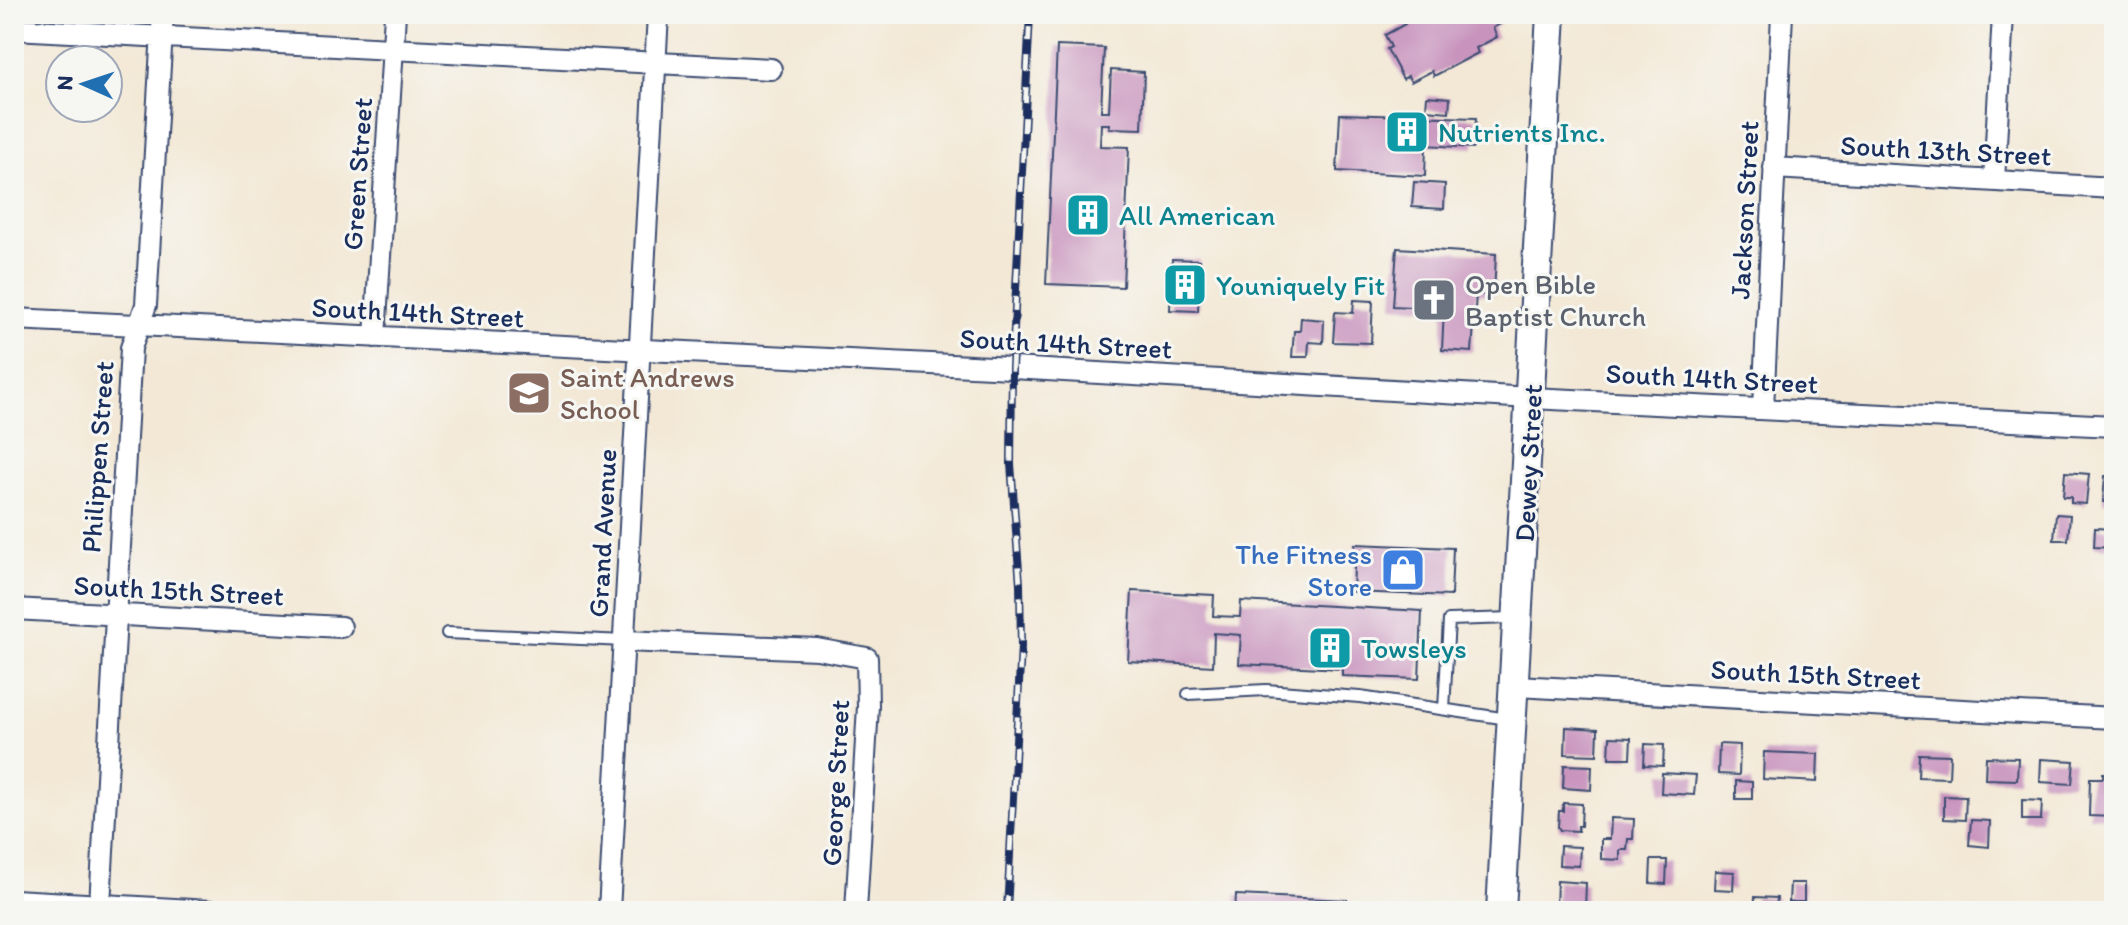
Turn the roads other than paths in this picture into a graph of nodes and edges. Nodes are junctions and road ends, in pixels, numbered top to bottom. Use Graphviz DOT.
graph roads {
  1 [pos="163,14"];
  2 [pos="395,14"];
  3 [pos="658,14"];
  4 [pos="1551,14"];
  5 [pos="1782,14"];
  6 [pos="2003,14"];
  7 [pos="14,29"];
  8 [pos="162,36"];
  9 [pos="393,48"];
  10 [pos="655,63"];
  11 [pos="771,69"];
  12 [pos="1774,168"];
  13 [pos="1994,181"];
  14 [pos="2114,188"];
  15 [pos="14,319"];
  16 [pos="139,326"];
  17 [pos="375,337"];
  18 [pos="639,351"];
  19 [pos="1531,398"];
  20 [pos="1763,408"];
  21 [pos="2114,426"];
  22 [pos="14,609"];
  23 [pos="115,614"];
  24 [pos="1519,618"];
  25 [pos="341,627"];
  26 [pos="447,633"];
  27 [pos="625,641"];
  28 [pos="1516,686"];
  29 [pos="1188,694"];
  30 [pos="1444,709"];
  31 [pos="2114,718"];
  32 [pos="1514,719"];
  33 [pos="14,900"];
  34 [pos="100,905"];
  35 [pos="210,911"];
  36 [pos="609,911"];
  37 [pos="856,911"];
  38 [pos="1501,911"];
  1 -- 8 [label="street, Philippen Street"];
  2 -- 9 [label="street, Green Street"];
  3 -- 10 [label="street, Grand Avenue"];
  4 -- 19 [label="street, Dewey Street"];
  5 -- 12 [label="street, Jackson Street"];
  6 -- 13 [label="street"];
  7 -- 8 [label="street"];
  8 -- 9 [label="street"];
  8 -- 16 [label="street, Philippen Street"];
  9 -- 10 [label="street"];
  9 -- 17 [label="street, Green Street"];
  10 -- 11 [label="street"];
  10 -- 18 [label="street, Grand Avenue"];
  12 -- 13 [label="street, South 13th Street"];
  12 -- 20 [label="street, Jackson Street"];
  13 -- 14 [label="street, South 13th Street"];
  15 -- 16 [label="street, South 14th Street"];
  16 -- 17 [label="street, South 14th Street"];
  16 -- 23 [label="street, Philippen Street"];
  17 -- 18 [label="street, South 14th Street"];
  18 -- 19 [label="street, South 14th Street"];
  18 -- 27 [label="street, Grand Avenue"];
  19 -- 20 [label="street, South 14th Street"];
  19 -- 24 [label="street, Dewey Street"];
  20 -- 21 [label="street, South 14th Street"];
  22 -- 23 [label="street, South 15th Street"];
  23 -- 25 [label="street, South 15th Street"];
  23 -- 34 [label="street, Philippen Street"];
  24 -- 28 [label="street, Dewey Street"];
  24 -- 30 [label="lane"];
  26 -- 27 [label="lane"];
  27 -- 36 [label="street, Grand Avenue"];
  27 -- 37 [label="street, George Street"];
  28 -- 31 [label="street, South 15th Street"];
  28 -- 32 [label="street, Dewey Street"];
  29 -- 30 [label="lane"];
  30 -- 32 [label="lane"];
  32 -- 38 [label="street, Dewey Street"];
  33 -- 34 [label="street"];
  34 -- 35 [label="street"];
}
